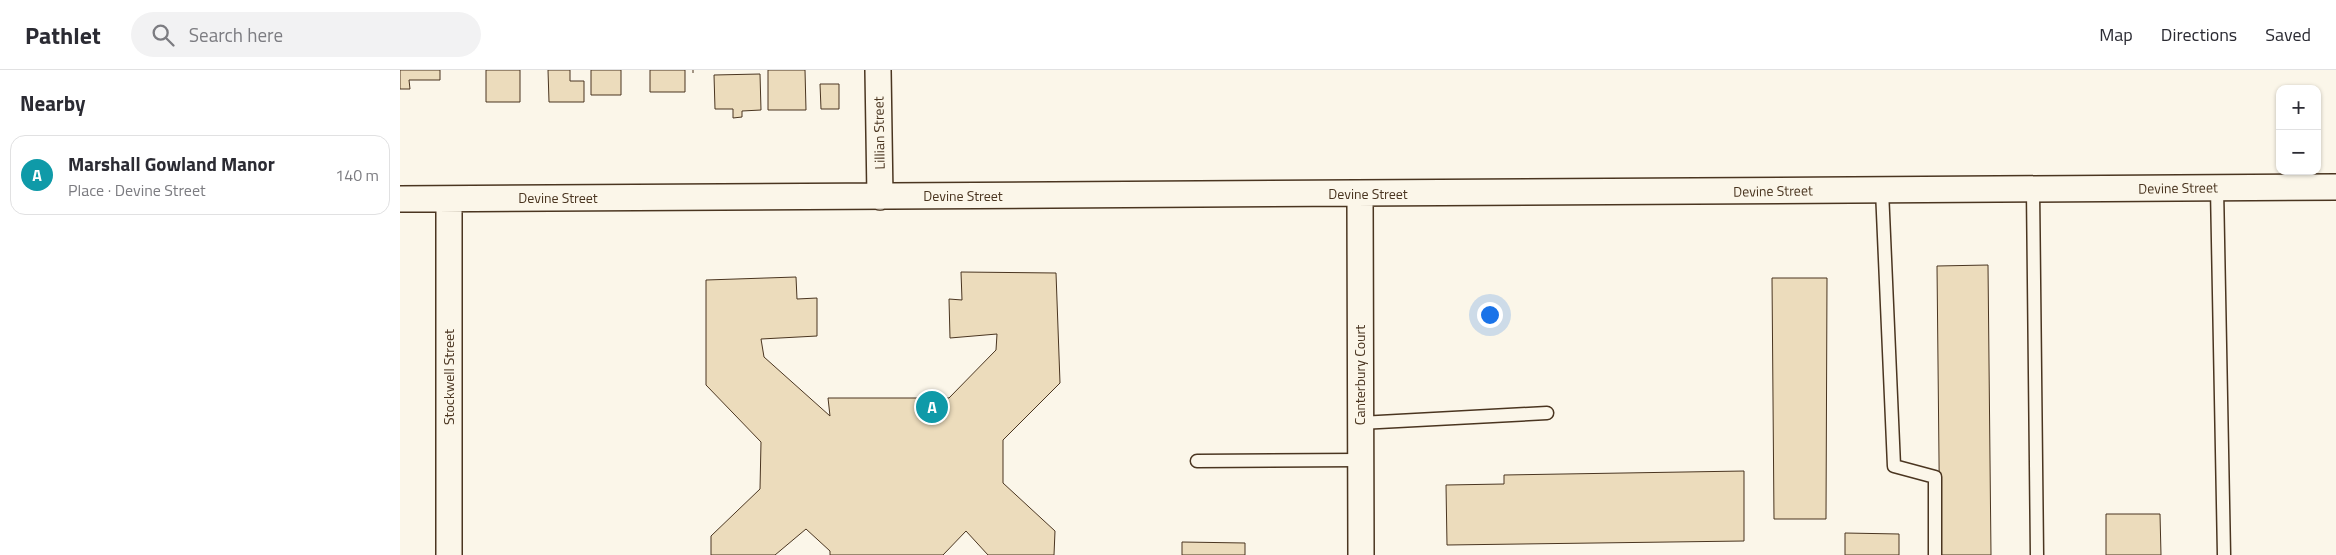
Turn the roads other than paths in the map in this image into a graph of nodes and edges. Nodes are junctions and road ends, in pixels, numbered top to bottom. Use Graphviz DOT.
graph roads {
  1 [pos="878,70"];
  2 [pos="2336,187"];
  3 [pos="2216,188"];
  4 [pos="1882,190"];
  5 [pos="2033,190"];
  6 [pos="1360,194"];
  7 [pos="880,197"];
  8 [pos="449,198"];
  9 [pos="400,199"];
  10 [pos="1547,413"];
  11 [pos="1360,423"];
  12 [pos="1360,460"];
  13 [pos="1197,461"];
  14 [pos="449,555"];
  15 [pos="1361,555"];
  16 [pos="1935,555"];
  17 [pos="2037,555"];
  18 [pos="2224,555"];
  1 -- 7 [label="street, Lillian Street"];
  2 -- 3 [label="street, Devine Street"];
  3 -- 5 [label="street, Devine Street"];
  3 -- 18 [label="lane"];
  4 -- 5 [label="street, Devine Street"];
  4 -- 6 [label="street, Devine Street"];
  4 -- 16 [label="lane"];
  5 -- 17 [label="lane"];
  6 -- 7 [label="street, Devine Street"];
  6 -- 11 [label="street, Canterbury Court"];
  7 -- 8 [label="street, Devine Street"];
  8 -- 9 [label="street, Devine Street"];
  8 -- 14 [label="street, Stockwell Street"];
  10 -- 11 [label="lane"];
  11 -- 12 [label="street, Canterbury Court"];
  12 -- 13 [label="lane"];
  12 -- 15 [label="street, Canterbury Court"];
}
